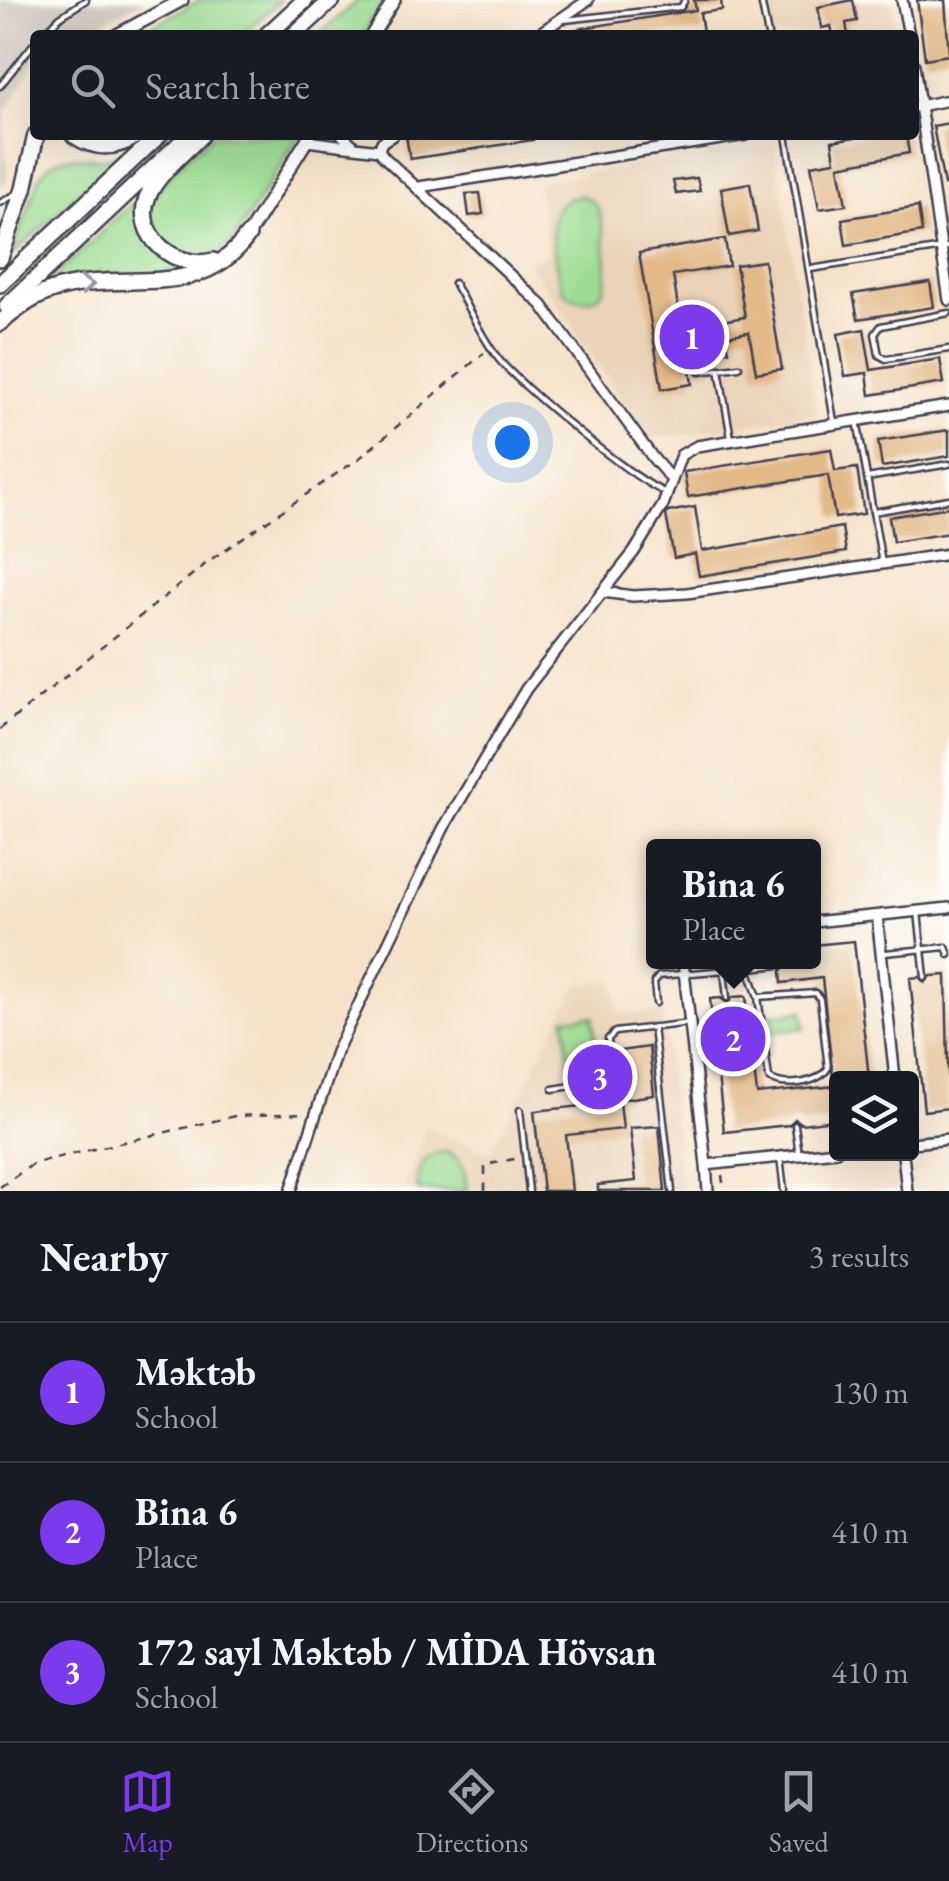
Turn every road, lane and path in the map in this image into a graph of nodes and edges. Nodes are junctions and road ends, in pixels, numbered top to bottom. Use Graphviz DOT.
graph roads {
  1 [pos="86,0"];
  2 [pos="182,0"];
  3 [pos="305,0"];
  4 [pos="332,0"];
  5 [pos="394,0"];
  6 [pos="588,0"];
  7 [pos="685,0"];
  8 [pos="761,0"];
  9 [pos="902,0"];
  10 [pos="559,20"];
  11 [pos="47,30"];
  12 [pos="126,30"];
  13 [pos="272,30"];
  14 [pos="299,30"];
  15 [pos="375,30"];
  16 [pos="544,30"];
  17 [pos="767,30"];
  18 [pos="908,30"];
  19 [pos="30,48"];
  20 [pos="0,86"];
  21 [pos="949,100"];
  22 [pos="919,106"];
  23 [pos="919,111"];
  24 [pos="35,140"];
  25 [pos="82,140"];
  26 [pos="127,140"];
  27 [pos="154,140"];
  28 [pos="184,140"];
  29 [pos="197,140"];
  30 [pos="307,140"];
  31 [pos="320,140"];
  32 [pos="347,140"];
  33 [pos="385,140"];
  34 [pos="715,140"];
  35 [pos="787,140"];
  36 [pos="354,146"];
  37 [pos="380,150"];
  38 [pos="419,187"];
  39 [pos="24,189"];
  40 [pos="0,203"];
  41 [pos="248,235"];
  42 [pos="945,247"];
  43 [pos="0,258"];
  44 [pos="809,270"];
  45 [pos="454,283"];
  46 [pos="0,284"];
  47 [pos="949,300"];
  48 [pos="0,312"];
  49 [pos="949,313"];
  50 [pos="0,323"];
  51 [pos="491,347"];
  52 [pos="949,349"];
  53 [pos="739,367"];
  54 [pos="720,369"];
  55 [pos="699,372"];
  56 [pos="949,406"];
  57 [pos="857,420"];
  58 [pos="835,424"];
  59 [pos="731,440"];
  60 [pos="949,464"];
  61 [pos="867,478"];
  62 [pos="672,480"];
  63 [pos="668,494"];
  64 [pos="949,499"];
  65 [pos="873,512"];
  66 [pos="949,554"];
  67 [pos="882,564"];
  68 [pos="603,592"];
  69 [pos="0,729"];
  70 [pos="949,908"];
  71 [pos="918,912"];
  72 [pos="877,916"];
  73 [pos="821,921"];
  74 [pos="948,947"];
  75 [pos="922,949"];
  76 [pos="881,953"];
  77 [pos="949,955"];
  78 [pos="684,969"];
  79 [pos="736,969"];
  80 [pos="748,969"];
  81 [pos="724,970"];
  82 [pos="684,974"];
  83 [pos="924,977"];
  84 [pos="758,997"];
  85 [pos="727,998"];
  86 [pos="656,1003"];
  87 [pos="690,1023"];
  88 [pos="654,1027"];
  89 [pos="894,1071"];
  90 [pos="790,1082"];
  91 [pos="553,1090"];
  92 [pos="791,1090"];
  93 [pos="520,1110"];
  94 [pos="316,1113"];
  95 [pos="796,1125"];
  96 [pos="949,1139"];
  97 [pos="919,1142"];
  98 [pos="829,1152"];
  99 [pos="799,1155"];
  100 [pos="526,1157"];
  101 [pos="780,1157"];
  102 [pos="904,1161"];
  103 [pos="706,1164"];
  104 [pos="722,1174"];
  105 [pos="0,1187"];
  106 [pos="291,1191"];
  107 [pos="485,1191"];
  108 [pos="529,1191"];
  109 [pos="672,1191"];
  110 [pos="708,1191"];
  111 [pos="724,1191"];
  112 [pos="784,1191"];
  113 [pos="907,1191"];
  1 -- 11 [label="lane"];
  2 -- 12 [label="street"];
  3 -- 13 [label="highway"];
  4 -- 14 [label="highway"];
  5 -- 15 [label="street"];
  6 -- 10 [label="street"];
  7 -- 10 [label="lane"];
  8 -- 17 [label="lane"];
  9 -- 18 [label="street"];
  10 -- 16 [label="street"];
  19 -- 20 [label="lane"];
  21 -- 22 [label="street"];
  23 -- 42 [label="street"];
  24 -- 39 [label="highway"];
  25 -- 26 [label="highway"];
  27 -- 46 [label="highway"];
  28 -- 48 [label="highway"];
  29 -- 41 [label="highway"];
  30 -- 41 [label="street"];
  31 -- 36 [label="street"];
  32 -- 36 [label="street"];
  33 -- 37 [label="street"];
  34 -- 38 [label="street"];
  35 -- 44 [label="lane"];
  36 -- 37 [label="street"];
  37 -- 38 [label="street"];
  38 -- 62 [label="street"];
  39 -- 40 [label="lane"];
  39 -- 43 [label="highway"];
  50 -- 41 [label="highway, one-way"];
  42 -- 44 [label="lane"];
  42 -- 47 [label="street"];
  44 -- 58 [label="lane"];
  45 -- 51 [label="lane"];
  49 -- 52 [label="lane"];
  51 -- 63 [label="lane"];
  51 -- 69 [label="path"];
  53 -- 54 [label="lane"];
  54 -- 55 [label="lane"];
  54 -- 59 [label="lane"];
  56 -- 57 [label="street"];
  57 -- 58 [label="street"];
  57 -- 61 [label="lane"];
  58 -- 59 [label="street"];
  59 -- 62 [label="street"];
  60 -- 61 [label="lane"];
  61 -- 65 [label="lane"];
  62 -- 63 [label="street"];
  63 -- 68 [label="street"];
  64 -- 65 [label="lane"];
  65 -- 67 [label="lane"];
  66 -- 67 [label="street"];
  67 -- 68 [label="street"];
  68 -- 94 [label="street"];
  70 -- 71 [label="street"];
  71 -- 72 [label="street"];
  71 -- 75 [label="lane"];
  72 -- 73 [label="street"];
  72 -- 76 [label="street"];
  74 -- 75 [label="lane"];
  74 -- 77 [label="lane"];
  75 -- 76 [label="lane"];
  75 -- 83 [label="lane"];
  76 -- 89 [label="street"];
  78 -- 82 [label="street"];
  79 -- 81 [label="lane"];
  80 -- 84 [label="lane"];
  81 -- 82 [label="lane"];
  81 -- 85 [label="lane"];
  82 -- 86 [label="lane"];
  82 -- 87 [label="street"];
  84 -- 90 [label="lane"];
  84 -- 90 [label="lane"];
  87 -- 88 [label="lane"];
  87 -- 103 [label="street"];
  88 -- 91 [label="lane"];
  88 -- 109 [label="lane"];
  90 -- 92 [label="lane"];
  93 -- 100 [label="lane"];
  94 -- 105 [label="path"];
  94 -- 106 [label="street"];
  95 -- 99 [label="lane"];
  96 -- 97 [label="street"];
  98 -- 99 [label="street"];
  99 -- 101 [label="street"];
  100 -- 107 [label="path"];
  100 -- 108 [label="lane"];
  101 -- 103 [label="street"];
  101 -- 112 [label="lane"];
  102 -- 113 [label="street"];
  103 -- 110 [label="street"];
  104 -- 111 [label="path"];
}
